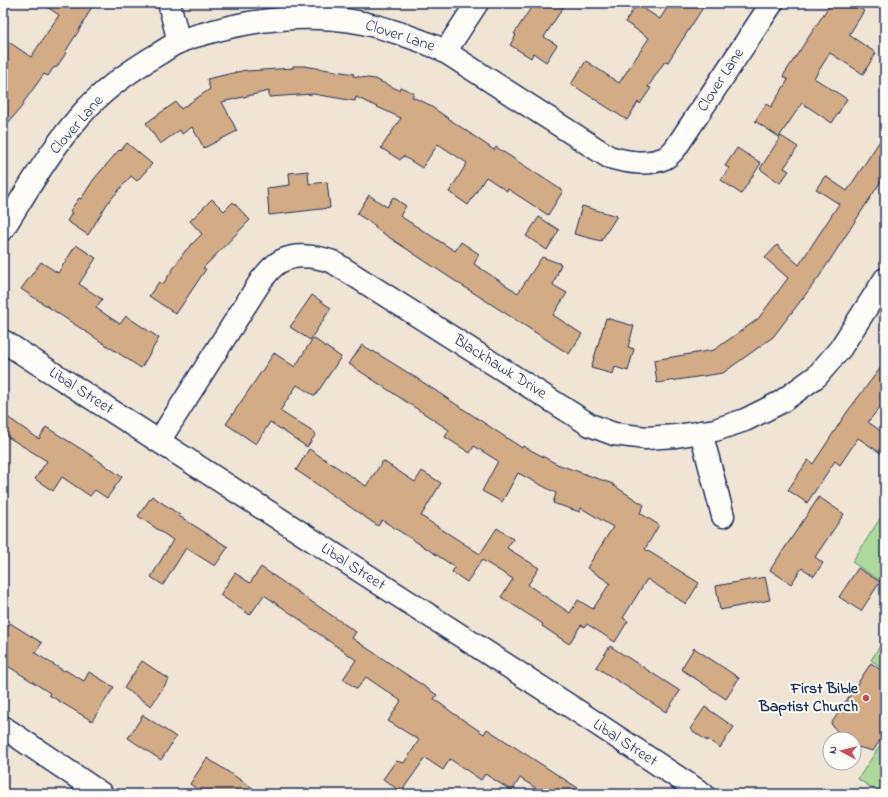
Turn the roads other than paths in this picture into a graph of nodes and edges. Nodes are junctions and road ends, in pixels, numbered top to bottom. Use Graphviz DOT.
graph roads {
  1 [pos="169,3"];
  2 [pos="477,3"];
  3 [pos="772,3"];
  4 [pos="179,42"];
  5 [pos="445,52"];
  6 [pos="3,229"];
  7 [pos="885,279"];
  8 [pos="3,341"];
  9 [pos="701,432"];
  10 [pos="159,441"];
  11 [pos="722,516"];
  12 [pos="3,727"];
  13 [pos="102,794"];
  14 [pos="703,794"];
  1 -- 4 [label="street"];
  2 -- 5 [label="street"];
  3 -- 5 [label="street, Clover Lane"];
  4 -- 5 [label="street, Clover Lane"];
  4 -- 6 [label="street, Clover Lane"];
  7 -- 9 [label="street, Blackhawk Drive"];
  8 -- 10 [label="street, Libal Street"];
  9 -- 10 [label="street, Blackhawk Drive"];
  9 -- 11 [label="street"];
  10 -- 14 [label="street, Libal Street"];
  12 -- 13 [label="street"];
}
